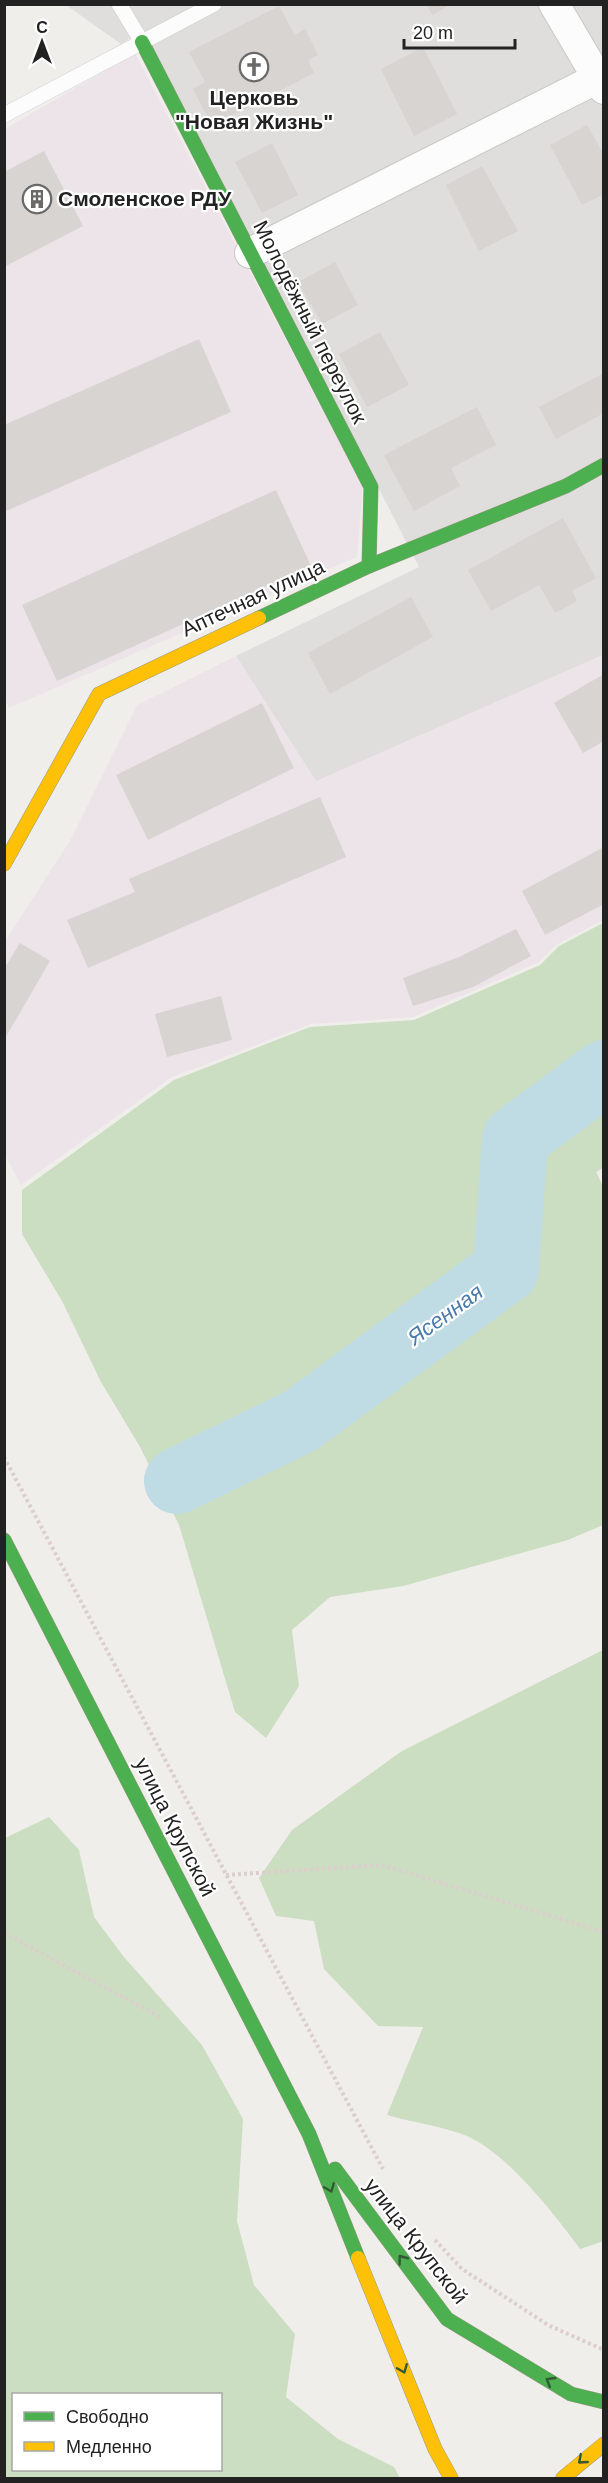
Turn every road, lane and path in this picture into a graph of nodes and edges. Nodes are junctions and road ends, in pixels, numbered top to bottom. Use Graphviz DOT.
graph roads {
  1 [pos="119,4"];
  2 [pos="214,4"];
  3 [pos="554,4"];
  4 [pos="142,42"];
  5 [pos="600,84"];
  6 [pos="4,115"];
  7 [pos="250,252"];
  8 [pos="603,465"];
  9 [pos="369,567"];
  10 [pos="4,864"];
  11 [pos="4,1458"];
  12 [pos="4,1540"];
  13 [pos="226,1875"];
  14 [pos="603,1932"];
  15 [pos="4,1933"];
  16 [pos="162,2018"];
  17 [pos="309,2134"];
  18 [pos="388,2179"];
  19 [pos="431,2235"];
  20 [pos="603,2350"];
  21 [pos="603,2402"];
  22 [pos="603,2444"];
  23 [pos="451,2478"];
  24 [pos="563,2478"];
  1 -- 4 [label="lane"];
  2 -- 4 [label="lane"];
  3 -- 5 [label="street"];
  4 -- 6 [label="lane"];
  4 -- 7 [label="main road, Молодёжный переулок"];
  5 -- 7 [label="street"];
  7 -- 9 [label="main road, Молодёжный переулок"];
  8 -- 9 [label="main road, Аптечная улица"];
  9 -- 10 [label="main road, Аптечная улица"];
  11 -- 13 [label="path"];
  12 -- 17 [label="main road, улица Крупской"];
  13 -- 14 [label="path"];
  13 -- 18 [label="path"];
  15 -- 16 [label="path"];
  21 -- 17 [label="main road, улица Крупской, one-way"];
  17 -- 23 [label="main road, улица Крупской, one-way"];
  19 -- 20 [label="path"];
  22 -- 24 [label="main road, one-way"];
}
